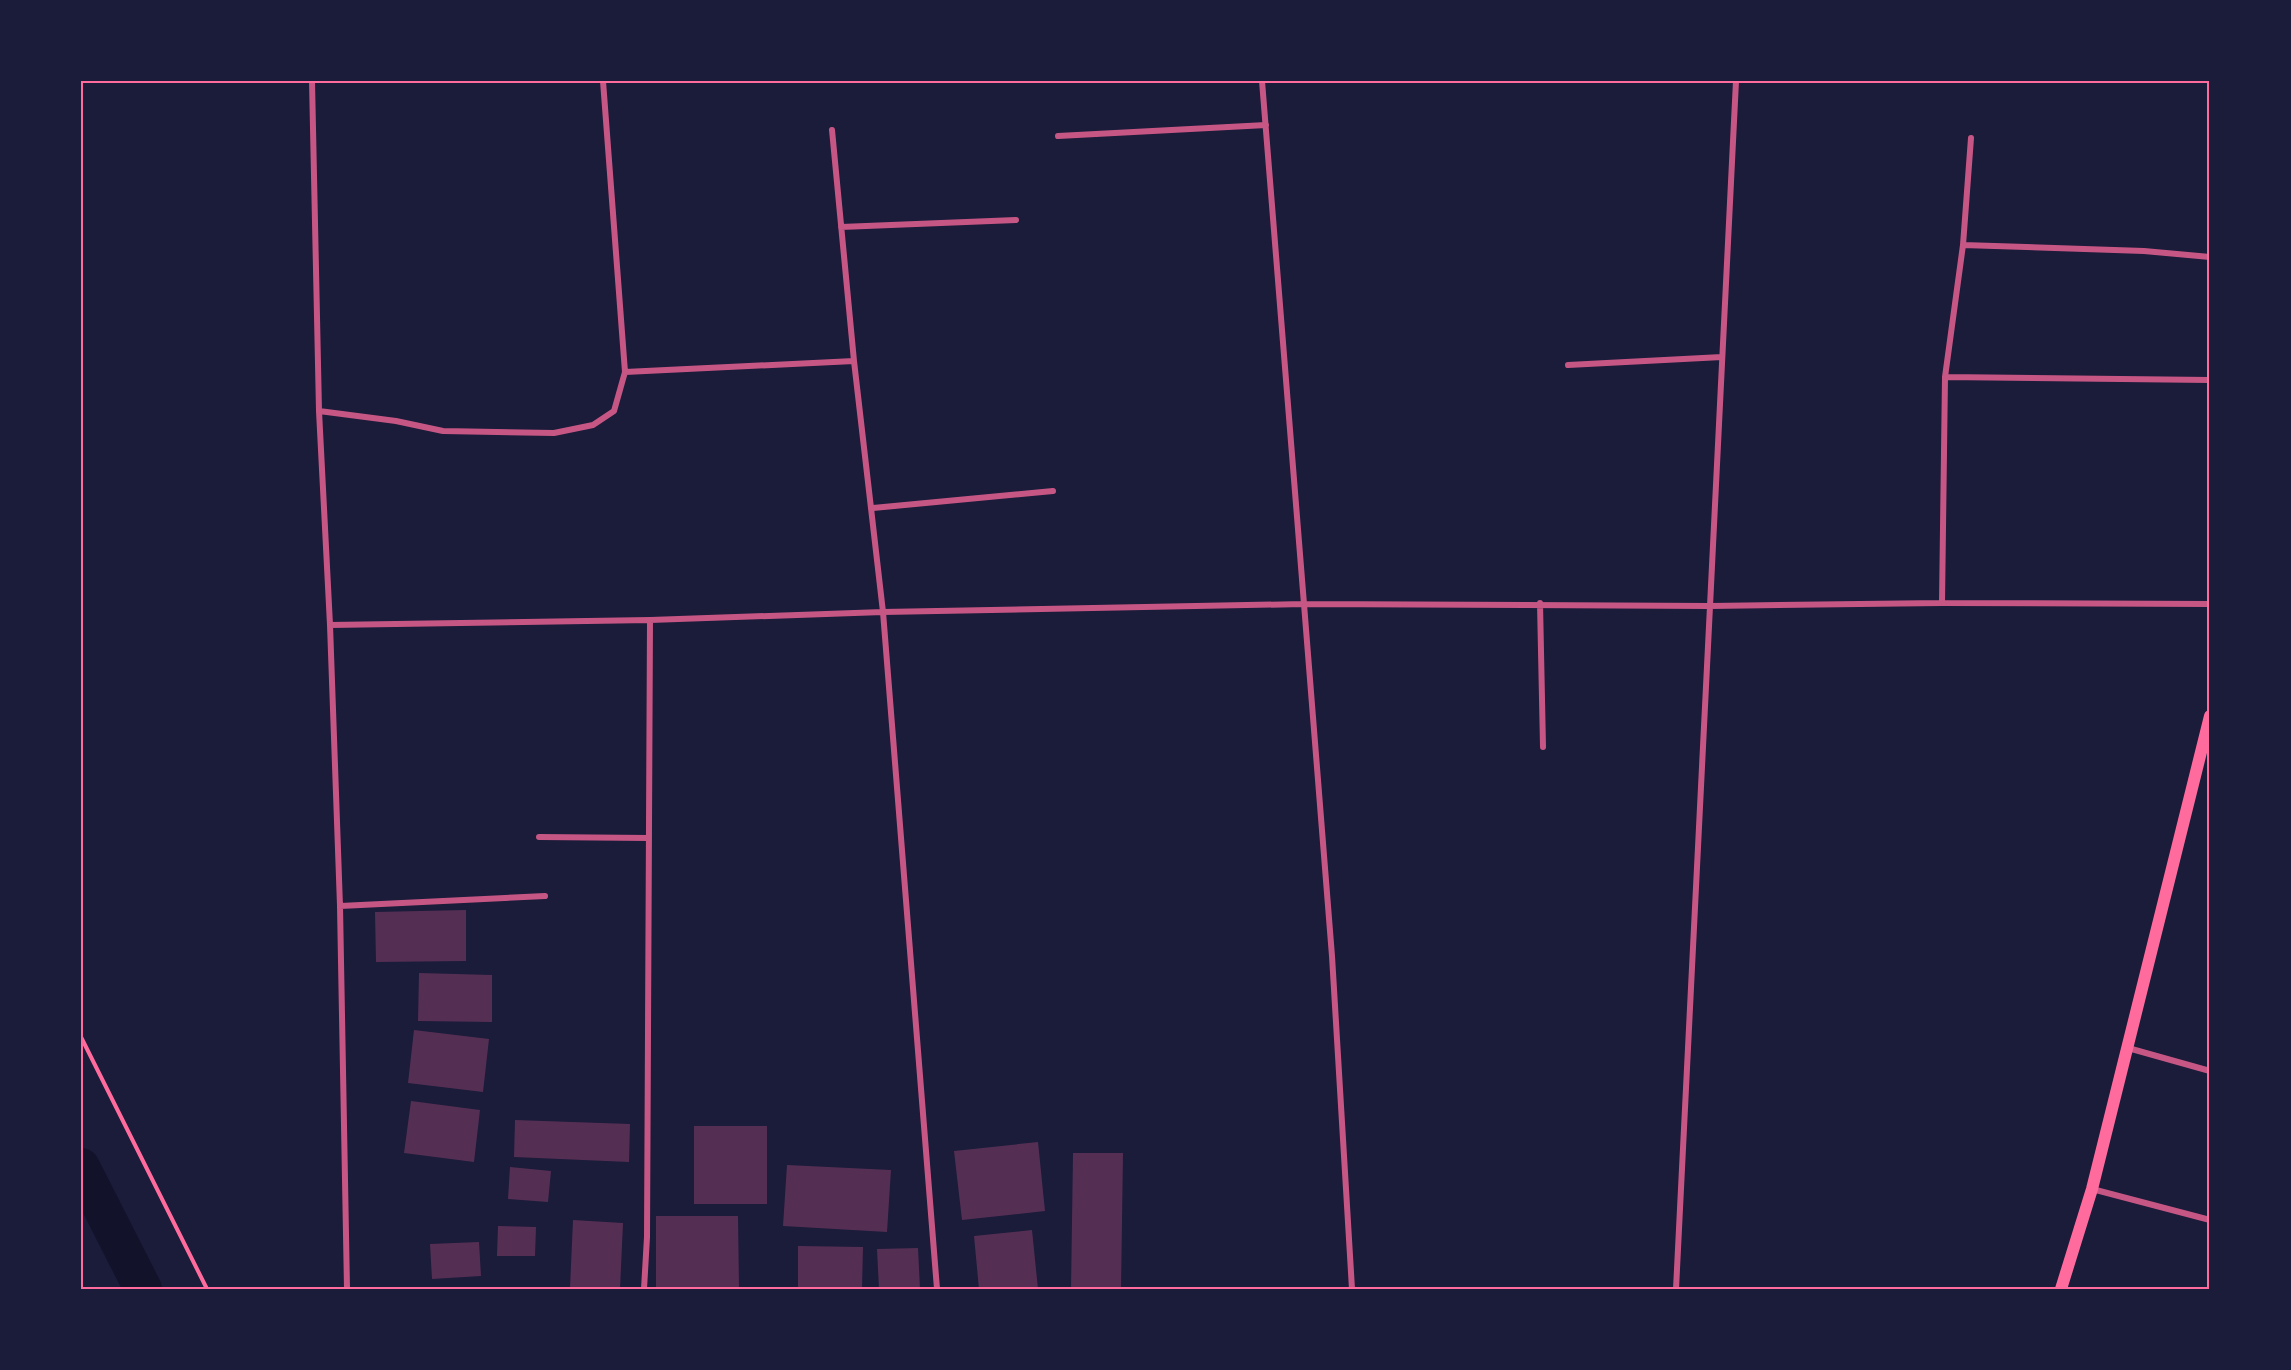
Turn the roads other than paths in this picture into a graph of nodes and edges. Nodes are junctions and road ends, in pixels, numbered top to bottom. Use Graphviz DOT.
graph roads {
  1 [pos="312,81"];
  2 [pos="603,81"];
  3 [pos="1262,81"];
  4 [pos="1736,81"];
  5 [pos="1266,125"];
  6 [pos="832,130"];
  7 [pos="1058,136"];
  8 [pos="1971,138"];
  9 [pos="1016,220"];
  10 [pos="841,227"];
  11 [pos="1963,245"];
  12 [pos="2210,257"];
  13 [pos="1722,357"];
  14 [pos="854,361"];
  15 [pos="1568,365"];
  16 [pos="625,372"];
  17 [pos="1945,377"];
  18 [pos="2210,380"];
  19 [pos="319,411"];
  20 [pos="1053,491"];
  21 [pos="873,508"];
  22 [pos="1540,603"];
  23 [pos="1942,603"];
  24 [pos="1304,604"];
  25 [pos="2210,604"];
  26 [pos="1710,606"];
  27 [pos="883,612"];
  28 [pos="650,620"];
  29 [pos="330,625"];
  30 [pos="2210,716"];
  31 [pos="1543,747"];
  32 [pos="539,837"];
  33 [pos="649,838"];
  34 [pos="545,896"];
  35 [pos="340,906"];
  36 [pos="2128,1048"];
  37 [pos="2210,1071"];
  38 [pos="2092,1189"];
  39 [pos="2210,1220"];
  40 [pos="347,1289"];
  41 [pos="644,1289"];
  42 [pos="937,1289"];
  43 [pos="1352,1289"];
  44 [pos="1676,1289"];
  45 [pos="2061,1289"];
  1 -- 19 [label="street"];
  2 -- 16 [label="street"];
  3 -- 5 [label="street"];
  4 -- 13 [label="street"];
  5 -- 7 [label="street"];
  5 -- 24 [label="street"];
  6 -- 10 [label="street"];
  8 -- 11 [label="street"];
  9 -- 10 [label="street"];
  10 -- 14 [label="street"];
  11 -- 12 [label="street"];
  11 -- 17 [label="street"];
  13 -- 15 [label="street"];
  13 -- 26 [label="street"];
  14 -- 16 [label="street"];
  14 -- 21 [label="street"];
  16 -- 19 [label="street"];
  17 -- 18 [label="street"];
  17 -- 23 [label="street"];
  19 -- 29 [label="street"];
  20 -- 21 [label="street"];
  21 -- 27 [label="street"];
  22 -- 24 [label="street"];
  22 -- 26 [label="street"];
  22 -- 31 [label="street"];
  23 -- 25 [label="street"];
  23 -- 26 [label="street"];
  24 -- 27 [label="street"];
  24 -- 43 [label="street"];
  26 -- 44 [label="street"];
  27 -- 28 [label="street"];
  27 -- 42 [label="street"];
  28 -- 29 [label="street"];
  28 -- 33 [label="street"];
  29 -- 35 [label="street"];
  30 -- 36 [label="main road"];
  32 -- 33 [label="street"];
  33 -- 41 [label="street"];
  34 -- 35 [label="street"];
  35 -- 40 [label="street"];
  36 -- 37 [label="street"];
  36 -- 38 [label="main road"];
  38 -- 39 [label="street"];
  38 -- 45 [label="main road"];
}
